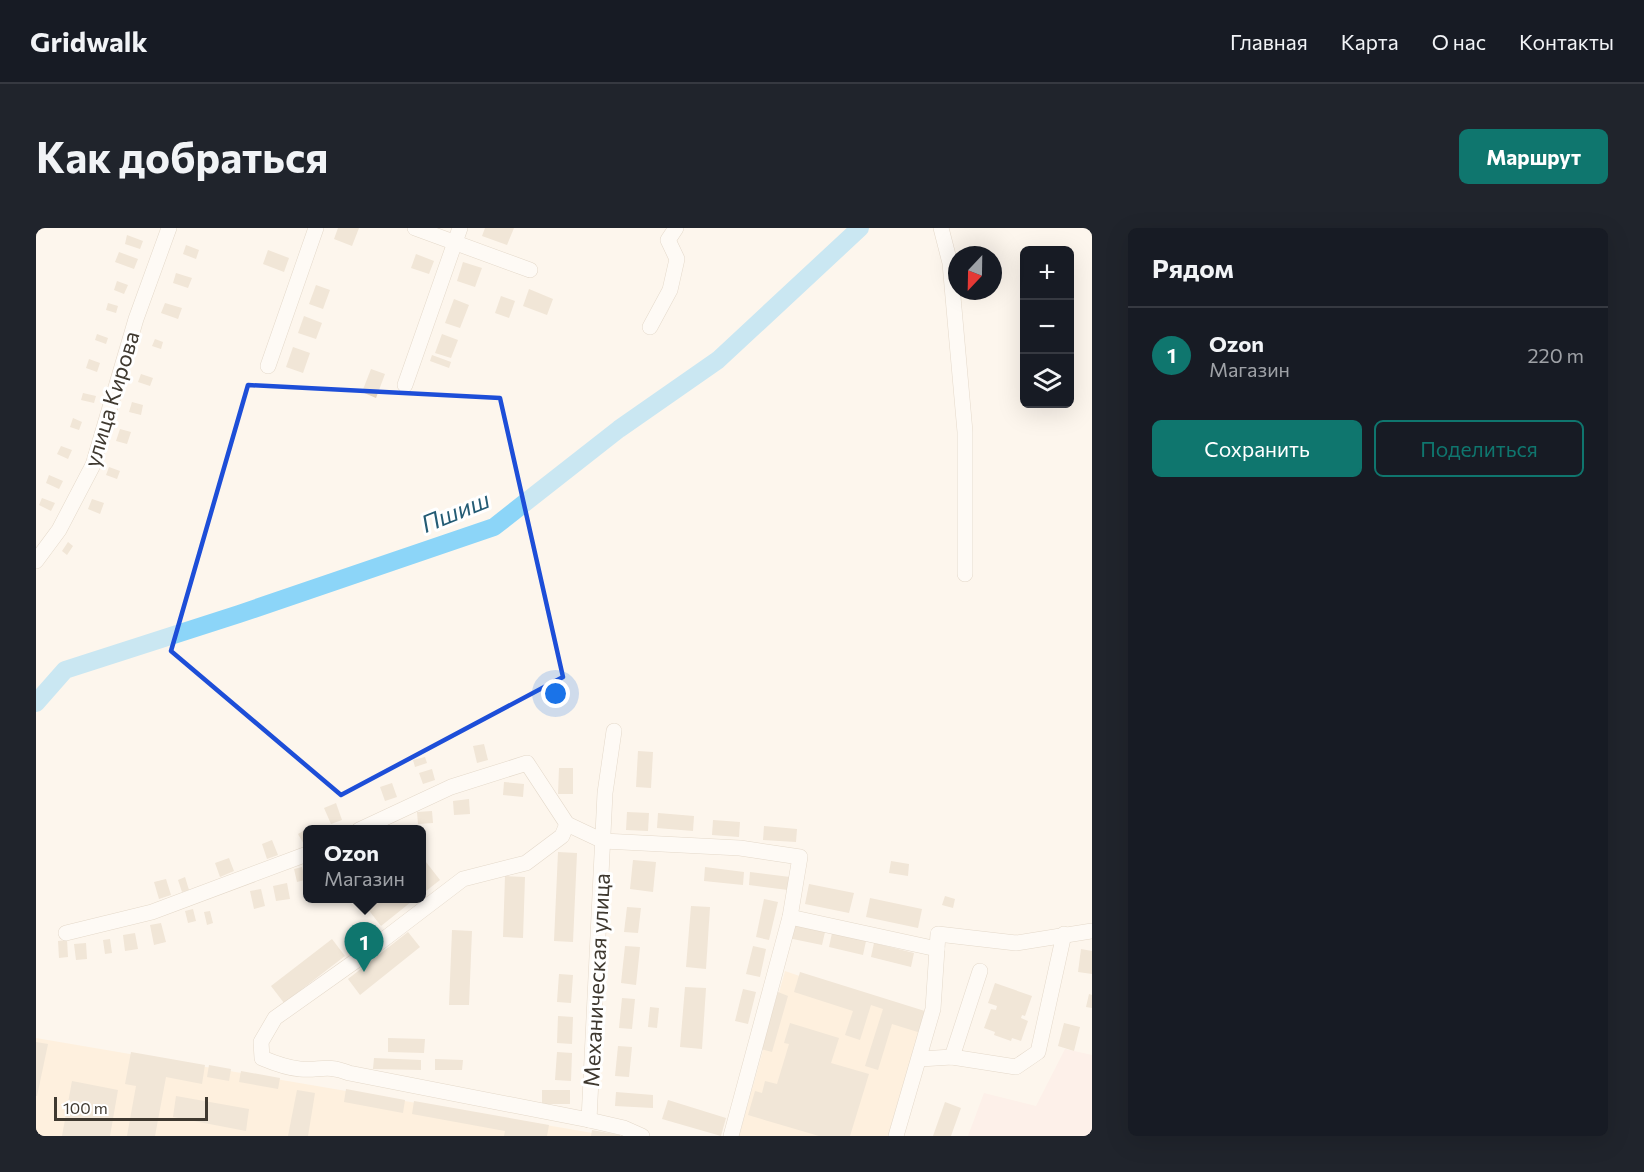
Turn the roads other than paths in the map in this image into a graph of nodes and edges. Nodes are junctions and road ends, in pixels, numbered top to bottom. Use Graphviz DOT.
graph roads {
  1 [pos="169,228"];
  2 [pos="316,228"];
  3 [pos="415,228"];
  4 [pos="460,228"];
  5 [pos="676,228"];
  6 [pos="941,228"];
  7 [pos="454,243"];
  8 [pos="530,270"];
  9 [pos="650,327"];
  10 [pos="268,366"];
  11 [pos="405,385"];
  12 [pos="36,561"];
  13 [pos="966,574"];
  14 [pos="614,731"];
  15 [pos="567,824"];
  16 [pos="370,825"];
  17 [pos="603,841"];
  18 [pos="303,855"];
  19 [pos="790,917"];
  20 [pos="1092,931"];
  21 [pos="66,933"];
  22 [pos="1064,934"];
  23 [pos="937,942"];
  24 [pos="980,971"];
  25 [pos="952,1057"];
  26 [pos="920,1059"];
  27 [pos="589,1120"];
  28 [pos="642,1136"];
  29 [pos="731,1136"];
  30 [pos="896,1136"];
  1 -- 12 [label="street, улица Кирова"];
  2 -- 10 [label="street"];
  3 -- 7 [label="street"];
  4 -- 7 [label="street"];
  5 -- 9 [label="street"];
  6 -- 13 [label="street"];
  7 -- 8 [label="street"];
  7 -- 11 [label="street"];
  14 -- 17 [label="street, Механическая улица"];
  15 -- 16 [label="street"];
  15 -- 17 [label="street, Механическая улица"];
  15 -- 27 [label="street, Механическая улица"];
  17 -- 19 [label="street"];
  17 -- 27 [label="street, Механическая улица"];
  18 -- 21 [label="street"];
  19 -- 23 [label="street"];
  19 -- 29 [label="street"];
  20 -- 22 [label="street"];
  22 -- 23 [label="street"];
  22 -- 25 [label="street"];
  23 -- 26 [label="street"];
  24 -- 25 [label="street"];
  25 -- 26 [label="street"];
  26 -- 30 [label="street"];
  27 -- 28 [label="street, Механическая улица"];
}
